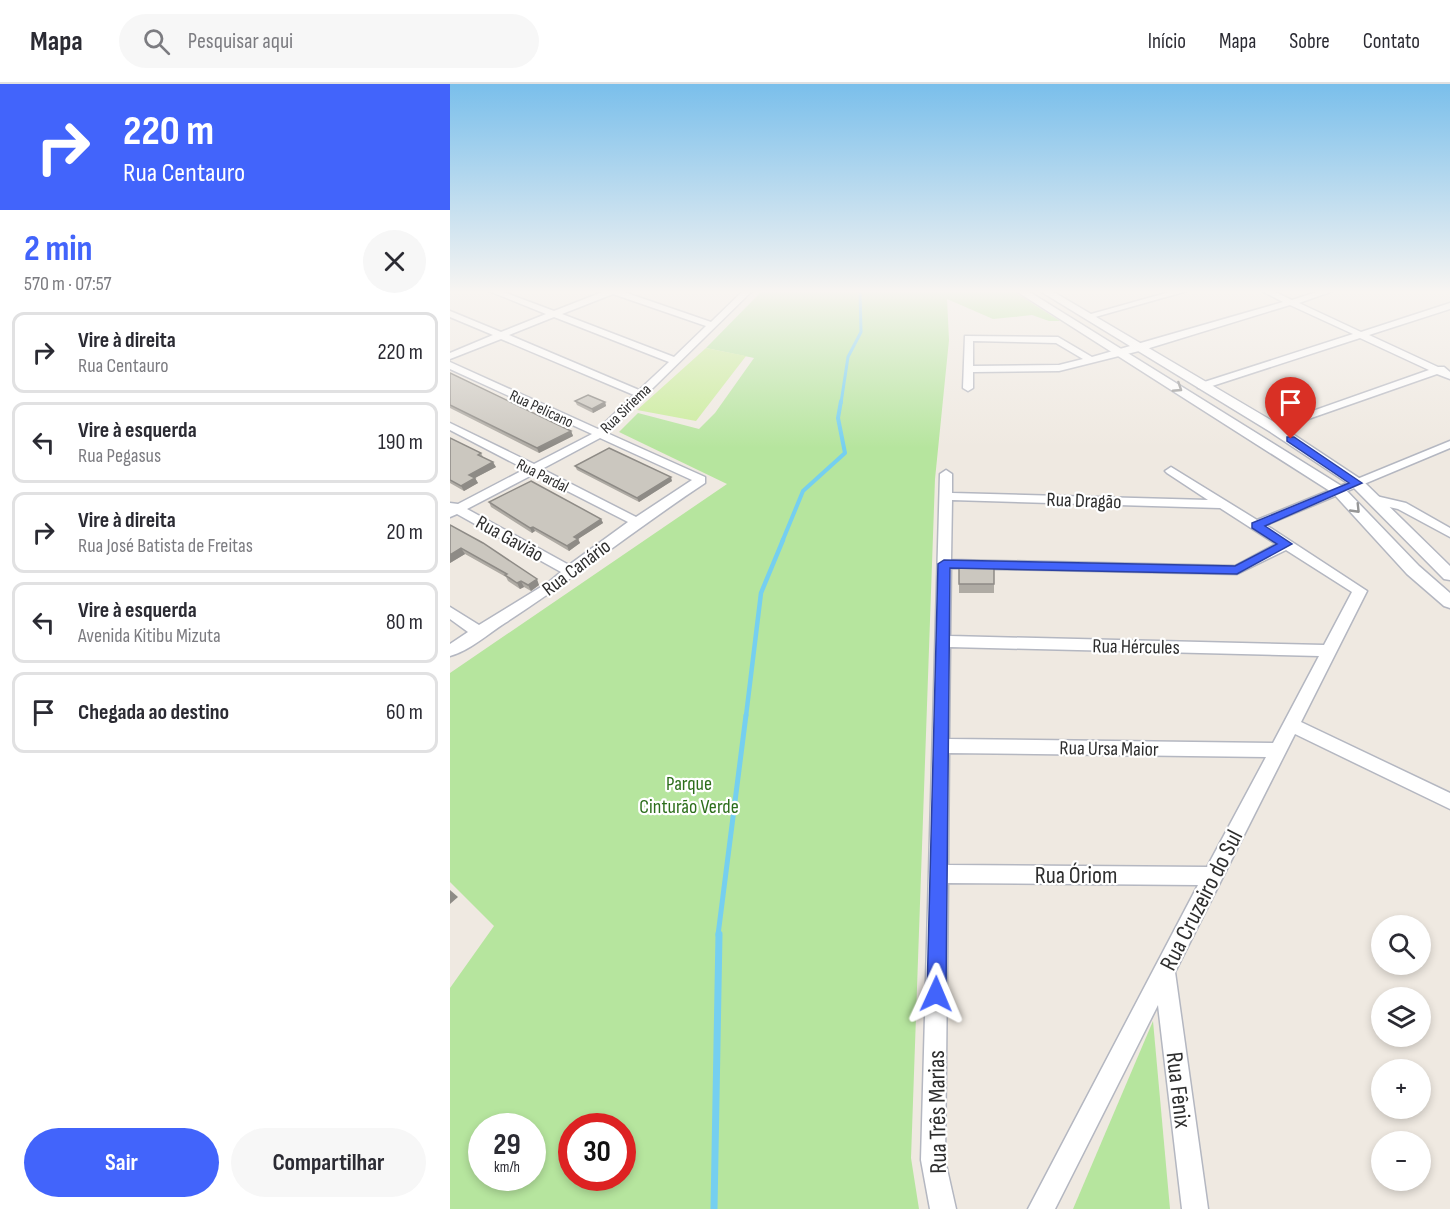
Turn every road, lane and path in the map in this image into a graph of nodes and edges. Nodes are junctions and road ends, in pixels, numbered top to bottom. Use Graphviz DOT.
graph roads {
  1 [pos="480,344"];
  2 [pos="521,344"];
  3 [pos="630,344"];
  4 [pos="694,344"];
  5 [pos="968,344"];
  6 [pos="1064,344"];
  7 [pos="1106,344"];
  8 [pos="1133,344"];
  9 [pos="1155,344"];
  10 [pos="1331,344"];
  11 [pos="1380,344"];
  12 [pos="1140,348"];
  13 [pos="1120,352"];
  14 [pos="450,356"];
  15 [pos="1089,359"];
  16 [pos="675,361"];
  17 [pos="450,364"];
  18 [pos="1450,365"];
  19 [pos="968,369"];
  20 [pos="1437,370"];
  21 [pos="1450,376"];
  22 [pos="1202,386"];
  23 [pos="968,388"];
  24 [pos="641,394"];
  25 [pos="450,426"];
  26 [pos="1274,428"];
  27 [pos="598,435"];
  28 [pos="1450,444"];
  29 [pos="532,470"];
  30 [pos="1171,471"];
  31 [pos="946,474"];
  32 [pos="701,480"];
  33 [pos="1357,483"];
  34 [pos="1338,490"];
  35 [pos="946,496"];
  36 [pos="1376,500"];
  37 [pos="1222,504"];
  38 [pos="453,509"];
  39 [pos="637,522"];
  40 [pos="1256,525"];
  41 [pos="1450,533"];
  42 [pos="1286,544"];
  43 [pos="944,564"];
  44 [pos="570,571"];
  45 [pos="1449,572"];
  46 [pos="1450,602"];
  47 [pos="450,612"];
  48 [pos="480,633"];
  49 [pos="943,641"];
  50 [pos="450,651"];
  51 [pos="1329,651"];
  52 [pos="1291,725"];
  53 [pos="941,746"];
  54 [pos="1278,750"];
  55 [pos="1450,801"];
  56 [pos="939,874"];
  57 [pos="1213,876"];
  58 [pos="1164,971"];
  59 [pos="943,1209"];
  60 [pos="1041,1209"];
  61 [pos="1195,1209"];
  1 -- 14 [label="street"];
  2 -- 24 [label="street"];
  3 -- 16 [label="street"];
  4 -- 16 [label="street, Rua Siriema"];
  5 -- 19 [label="street"];
  6 -- 15 [label="street"];
  7 -- 13 [label="street"];
  8 -- 12 [label="street"];
  9 -- 12 [label="street"];
  10 -- 22 [label="street"];
  11 -- 20 [label="street"];
  12 -- 13 [label="street"];
  12 -- 22 [label="street"];
  13 -- 15 [label="street"];
  13 -- 34 [label="street, one-way"];
  15 -- 19 [label="street"];
  16 -- 24 [label="street, Rua Siriema"];
  17 -- 27 [label="street, Rua Pelicano"];
  18 -- 20 [label="street"];
  19 -- 23 [label="street"];
  20 -- 21 [label="street"];
  20 -- 26 [label="street"];
  22 -- 26 [label="street"];
  24 -- 27 [label="street, Rua Siriema"];
  25 -- 29 [label="street, Rua Pardal"];
  26 -- 33 [label="street"];
  27 -- 29 [label="street, Rua Siriema"];
  27 -- 32 [label="street, Rua Pelicano"];
  28 -- 33 [label="street"];
  29 -- 38 [label="street, Rua Siriema"];
  29 -- 39 [label="street, Rua Pardal"];
  30 -- 37 [label="street"];
  31 -- 35 [label="street, Rua Três Marias"];
  32 -- 39 [label="street, Rua Canário"];
  33 -- 34 [label="street"];
  33 -- 36 [label="street"];
  34 -- 40 [label="street"];
  34 -- 46 [label="street, one-way"];
  35 -- 37 [label="street, Rua Dragão"];
  35 -- 43 [label="street, Rua Três Marias"];
  36 -- 41 [label="street"];
  36 -- 45 [label="street"];
  37 -- 40 [label="street"];
  38 -- 44 [label="street, Rua Gavião"];
  39 -- 44 [label="street, Rua Canário"];
  40 -- 42 [label="street"];
  42 -- 43 [label="street"];
  42 -- 51 [label="street, Rua Cruzeiro do Sul"];
  43 -- 49 [label="street, Rua Três Marias"];
  44 -- 48 [label="street, Rua Canário"];
  47 -- 48 [label="street"];
  48 -- 50 [label="street, Rua Canário"];
  49 -- 51 [label="street, Rua Hércules"];
  49 -- 53 [label="street, Rua Três Marias"];
  51 -- 52 [label="street, Rua Cruzeiro do Sul"];
  52 -- 54 [label="street, Rua Cruzeiro do Sul"];
  52 -- 55 [label="street"];
  53 -- 54 [label="street, Rua Ursa Maior"];
  53 -- 56 [label="street, Rua Três Marias"];
  54 -- 57 [label="street, Rua Cruzeiro do Sul"];
  56 -- 57 [label="street, Rua Óriom"];
  56 -- 59 [label="street, Rua Três Marias"];
  57 -- 58 [label="street, Rua Cruzeiro do Sul"];
  58 -- 60 [label="street, Rua Cruzeiro do Sul"];
  58 -- 61 [label="street, Rua Fênix"];
}
